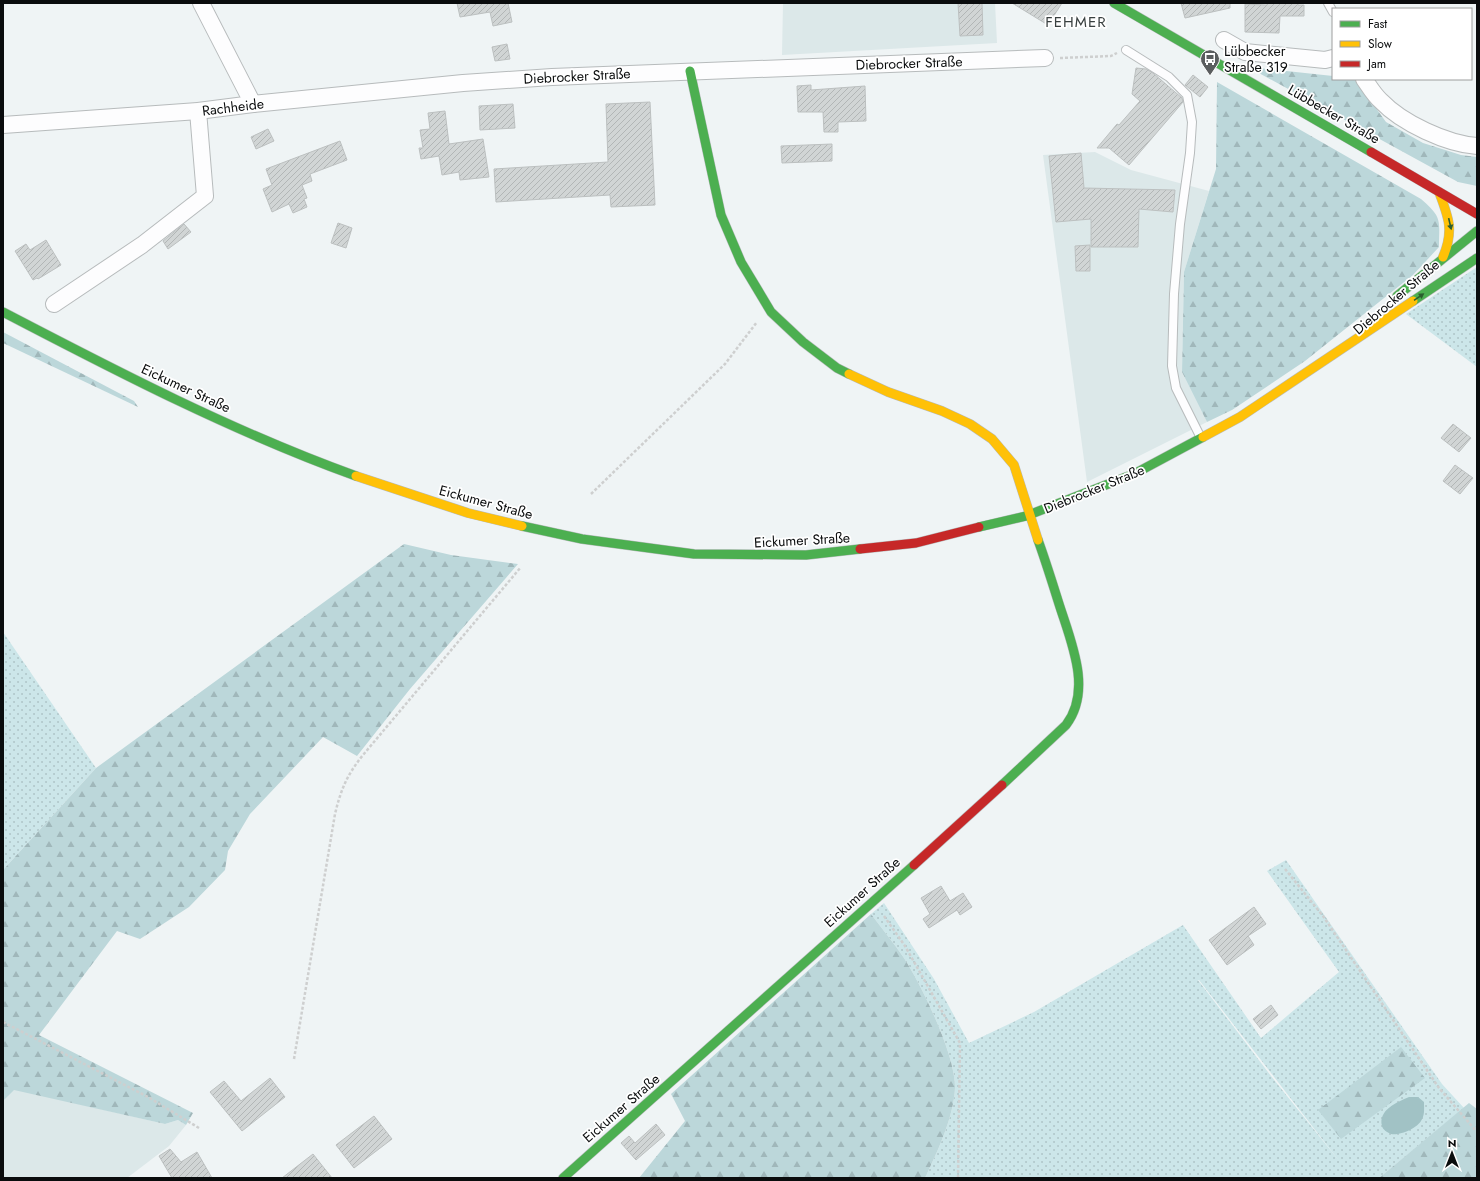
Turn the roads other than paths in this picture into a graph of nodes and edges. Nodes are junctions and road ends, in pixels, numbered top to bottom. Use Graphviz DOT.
graph roads {
  1 [pos="201,3"];
  2 [pos="1114,3"];
  3 [pos="1224,40"];
  4 [pos="1126,50"];
  5 [pos="1046,58"];
  6 [pos="1332,58"];
  7 [pos="690,71"];
  8 [pos="1365,80"];
  9 [pos="463,83"];
  10 [pos="253,104"];
  11 [pos="198,111"];
  12 [pos="3,125"];
  13 [pos="1477,146"];
  14 [pos="1438,192"];
  15 [pos="1477,214"];
  16 [pos="1477,231"];
  17 [pos="1443,257"];
  18 [pos="1477,258"];
  19 [pos="1389,303"];
  20 [pos="54,304"];
  21 [pos="3,312"];
  22 [pos="1377,314"];
  23 [pos="1317,365"];
  24 [pos="1202,440"];
  25 [pos="1030,515"];
  26 [pos="563,1178"];
  1 -- 10 [label="street"];
  2 -- 14 [label="main road, Lübbecker Straße"];
  3 -- 6 [label="street"];
  4 -- 24 [label="lane"];
  5 -- 7 [label="street, Diebrocker Straße"];
  7 -- 9 [label="street, Diebrocker Straße"];
  7 -- 25 [label="main road, Diebrocker Straße"];
  8 -- 13 [label="street"];
  9 -- 10 [label="street, Rachheide"];
  10 -- 11 [label="street, Rachheide"];
  11 -- 12 [label="street, Rachheide"];
  11 -- 20 [label="street"];
  14 -- 15 [label="main road, Lübbecker Straße"];
  14 -- 17 [label="main road, one-way"];
  16 -- 17 [label="main road, Diebrocker Straße"];
  17 -- 19 [label="main road, Diebrocker Straße"];
  23 -- 18 [label="main road, Diebrocker Straße, one-way"];
  21 -- 25 [label="main road, Eickumer Straße"];
  22 -- 23 [label="main road, Diebrocker Straße"];
  23 -- 24 [label="main road, Diebrocker Straße"];
  24 -- 25 [label="main road, Diebrocker Straße"];
  25 -- 26 [label="main road, Eickumer Straße"];
}
